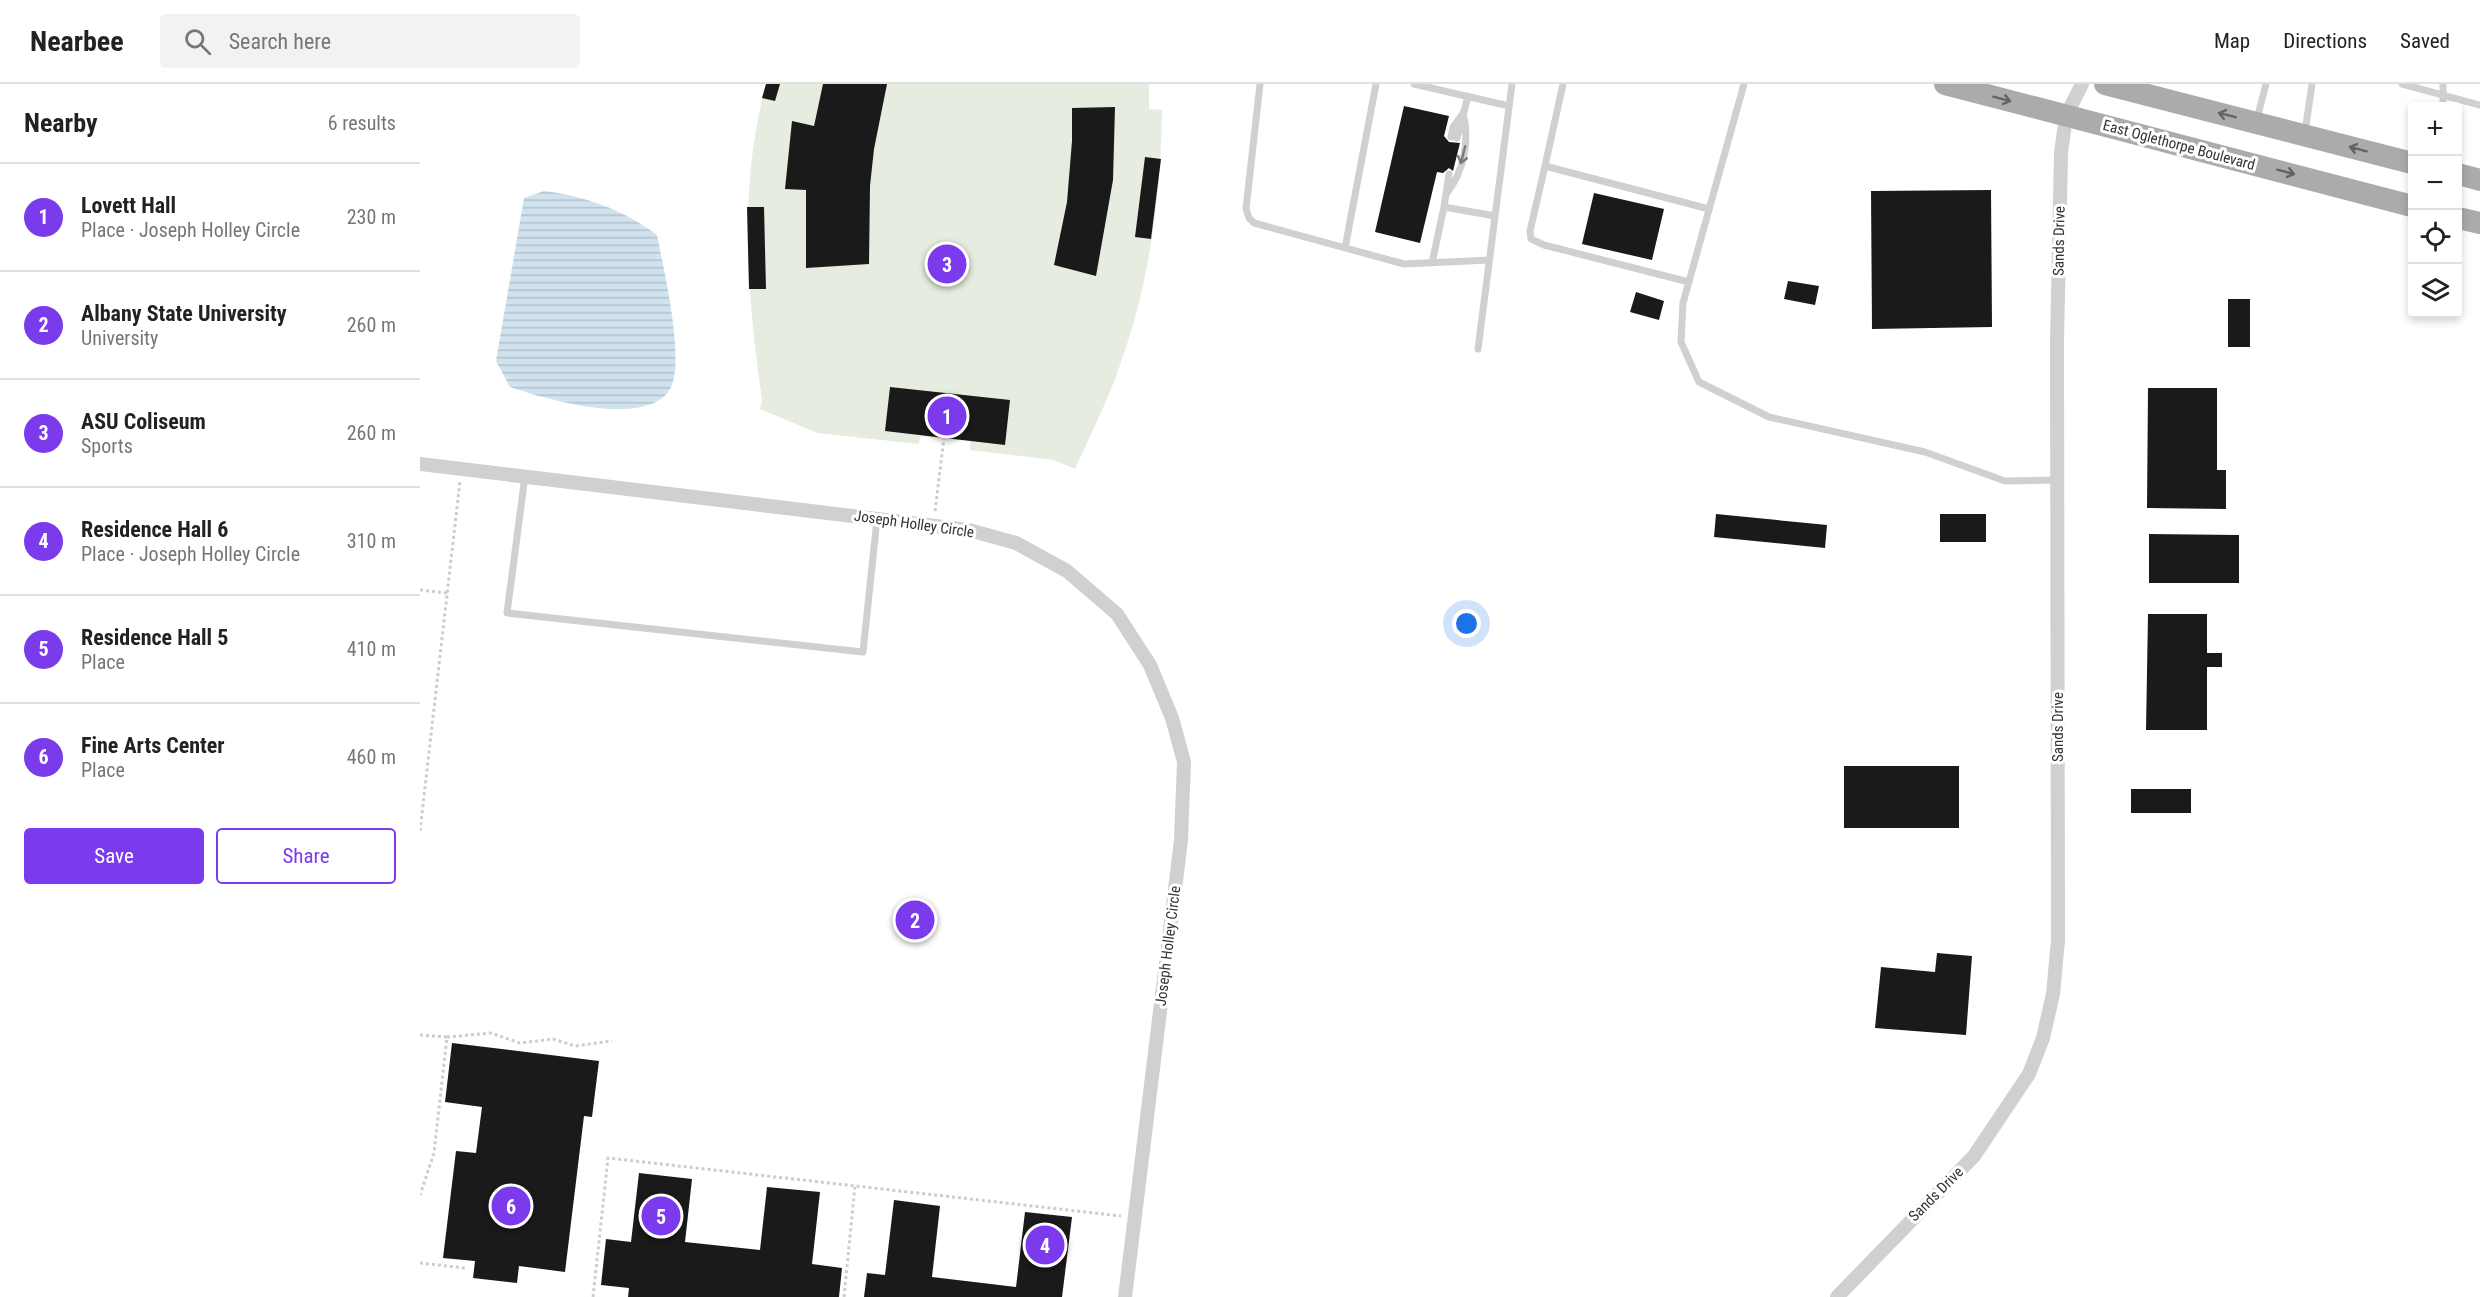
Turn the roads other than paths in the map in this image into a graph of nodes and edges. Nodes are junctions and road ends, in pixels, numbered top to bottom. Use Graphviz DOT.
graph roads {
  1 [pos="1260,84"];
  2 [pos="1376,84"];
  3 [pos="1414,84"];
  4 [pos="1512,84"];
  5 [pos="1563,84"];
  6 [pos="1744,84"];
  7 [pos="1945,84"];
  8 [pos="2082,84"];
  9 [pos="2105,84"];
  10 [pos="2265,84"];
  11 [pos="2312,84"];
  12 [pos="2402,84"];
  13 [pos="2443,84"];
  14 [pos="2443,95"];
  15 [pos="1468,96"];
  16 [pos="2443,102"];
  17 [pos="2480,105"];
  18 [pos="1509,106"];
  19 [pos="1463,113"];
  20 [pos="2066,116"];
  21 [pos="2256,122"];
  22 [pos="2304,134"];
  23 [pos="1454,138"];
  24 [pos="2408,162"];
  25 [pos="1545,166"];
  26 [pos="1446,174"];
  27 [pos="2462,175"];
  28 [pos="2480,180"];
  29 [pos="1447,193"];
  30 [pos="2408,205"];
  31 [pos="1444,207"];
  32 [pos="1709,209"];
  33 [pos="1495,216"];
  34 [pos="2462,219"];
  35 [pos="2480,223"];
  36 [pos="1345,248"];
  37 [pos="1489,260"];
  38 [pos="1432,263"];
  39 [pos="1689,282"];
  40 [pos="1478,349"];
  41 [pos="420,464"];
  42 [pos="525,476"];
  43 [pos="2057,480"];
  44 [pos="877,519"];
  45 [pos="1125,1297"];
  46 [pos="1837,1297"];
  1 -- 36 [label="lane"];
  2 -- 36 [label="lane"];
  3 -- 15 [label="lane"];
  4 -- 18 [label="lane"];
  5 -- 25 [label="lane"];
  6 -- 32 [label="lane"];
  7 -- 20 [label="main road, East Oglethorpe Boulevard, one-way"];
  8 -- 20 [label="street, Sands Drive"];
  21 -- 9 [label="main road, one-way"];
  10 -- 21 [label="lane"];
  11 -- 22 [label="lane"];
  12 -- 14 [label="lane"];
  13 -- 14 [label="lane"];
  14 -- 16 [label="lane"];
  14 -- 17 [label="lane"];
  15 -- 18 [label="lane"];
  15 -- 19 [label="lane"];
  18 -- 33 [label="lane"];
  19 -- 23 [label="lane"];
  19 -- 29 [label="lane, one-way"];
  20 -- 30 [label="main road, East Oglethorpe Boulevard, one-way"];
  20 -- 43 [label="street, Sands Drive"];
  21 -- 22 [label="main road"];
  24 -- 22 [label="main road, one-way"];
  25 -- 32 [label="lane"];
  25 -- 39 [label="lane"];
  26 -- 29 [label="lane"];
  27 -- 28 [label="main road"];
  29 -- 31 [label="lane"];
  31 -- 33 [label="lane"];
  31 -- 38 [label="lane"];
  32 -- 39 [label="lane"];
  33 -- 37 [label="lane"];
  34 -- 35 [label="main road"];
  36 -- 38 [label="lane"];
  37 -- 38 [label="lane"];
  37 -- 40 [label="lane"];
  39 -- 43 [label="lane"];
  41 -- 42 [label="street, Joseph Holley Circle"];
  42 -- 44 [label="street, Joseph Holley Circle"];
  42 -- 44 [label="lane"];
  43 -- 46 [label="street, Sands Drive"];
  44 -- 45 [label="street, Joseph Holley Circle"];
}
